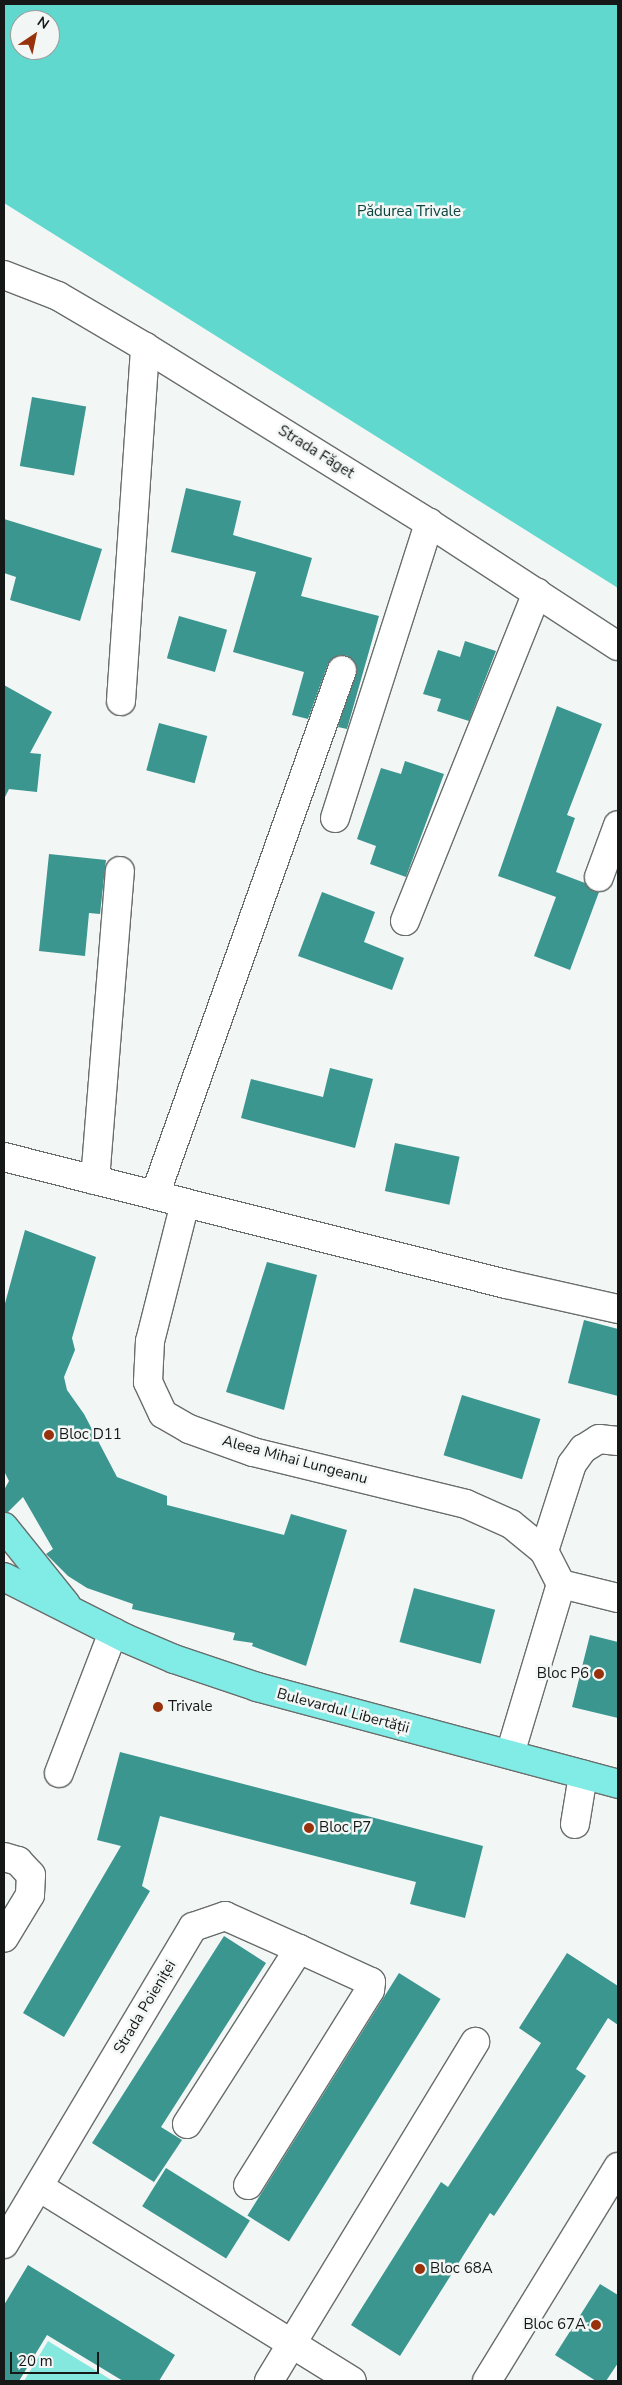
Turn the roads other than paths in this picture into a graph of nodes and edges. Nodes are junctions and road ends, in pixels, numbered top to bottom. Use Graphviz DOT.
graph roads {
  1 [pos="4,275"];
  2 [pos="145,347"];
  3 [pos="429,523"];
  4 [pos="537,593"];
  5 [pos="618,646"];
  6 [pos="342,670"];
  7 [pos="121,701"];
  8 [pos="335,818"];
  9 [pos="618,825"];
  10 [pos="120,871"];
  11 [pos="599,877"];
  12 [pos="405,921"];
  13 [pos="4,1157"];
  14 [pos="95,1180"];
  15 [pos="155,1195"];
  16 [pos="186,1203"];
  17 [pos="618,1309"];
  18 [pos="618,1441"];
  19 [pos="4,1527"];
  20 [pos="544,1552"];
  21 [pos="4,1578"];
  22 [pos="561,1584"];
  23 [pos="617,1593"];
  24 [pos="76,1615"];
  25 [pos="113,1632"];
  26 [pos="510,1754"];
  27 [pos="59,1773"];
  28 [pos="583,1775"];
  29 [pos="618,1784"];
  30 [pos="575,1824"];
  31 [pos="4,1857"];
  32 [pos="4,1938"];
  33 [pos="299,1949"];
  34 [pos="474,2042"];
  35 [pos="187,2124"];
  36 [pos="618,2167"];
  37 [pos="248,2185"];
  38 [pos="40,2186"];
  39 [pos="4,2244"];
  40 [pos="292,2343"];
  41 [pos="269,2381"];
  42 [pos="352,2381"];
  43 [pos="486,2381"];
  1 -- 2 [label="street, Strada Făget"];
  2 -- 3 [label="street, Strada Făget"];
  2 -- 7 [label="street"];
  3 -- 4 [label="street, Strada Făget"];
  3 -- 8 [label="street"];
  4 -- 5 [label="street, Strada Făget"];
  4 -- 12 [label="street"];
  6 -- 15 [label="street"];
  9 -- 11 [label="street"];
  10 -- 14 [label="street"];
  13 -- 14 [label="street"];
  14 -- 15 [label="street"];
  15 -- 16 [label="street"];
  16 -- 17 [label="street"];
  16 -- 20 [label="street, Aleea Mihai Lungeanu"];
  18 -- 20 [label="street"];
  19 -- 24 [label="main road, Bulevardul Libertății"];
  20 -- 22 [label="street, Aleea Mihai Lungeanu"];
  21 -- 24 [label="main road, Bulevardul Libertății"];
  22 -- 23 [label="street"];
  22 -- 26 [label="street"];
  24 -- 25 [label="main road, Bulevardul Libertății"];
  25 -- 26 [label="main road, Bulevardul Libertății"];
  25 -- 27 [label="street"];
  26 -- 28 [label="main road, Bulevardul Libertății"];
  28 -- 29 [label="main road, Bulevardul Libertății"];
  28 -- 30 [label="street"];
  31 -- 32 [label="street"];
  33 -- 35 [label="street"];
  33 -- 37 [label="street, Strada Poieniței"];
  33 -- 38 [label="street, Strada Poieniței"];
  34 -- 40 [label="street"];
  36 -- 43 [label="street"];
  38 -- 39 [label="street, Strada Poieniței"];
  38 -- 40 [label="street"];
  40 -- 41 [label="street"];
  40 -- 42 [label="street"];
}
